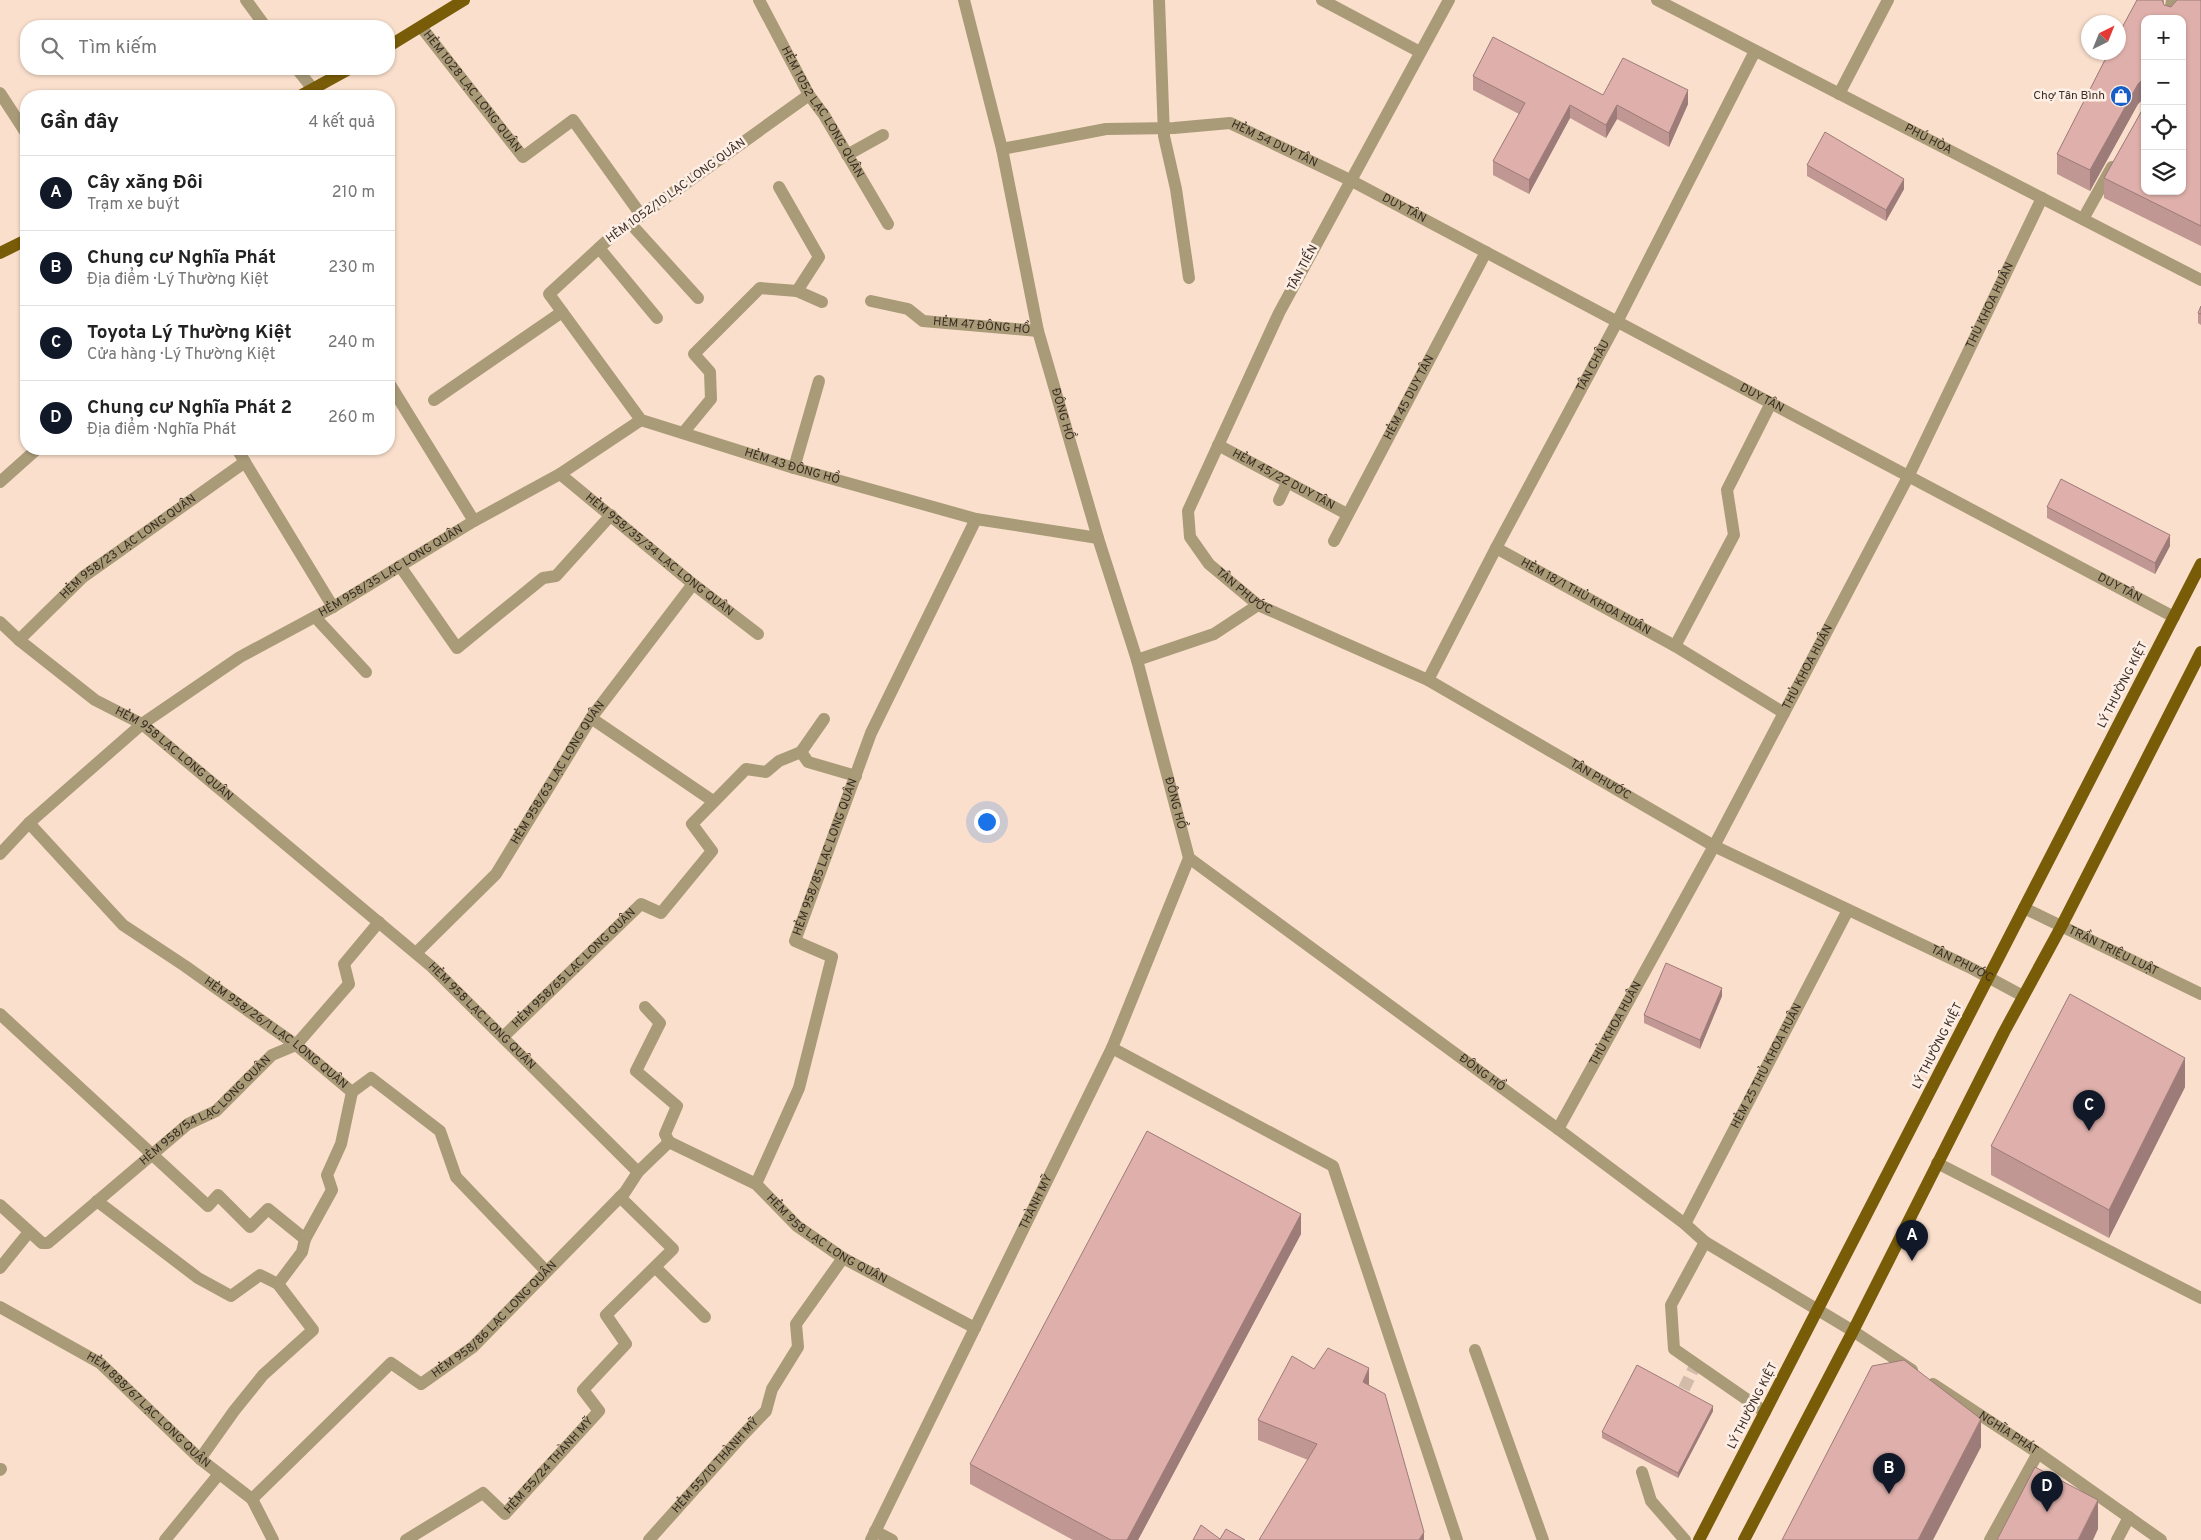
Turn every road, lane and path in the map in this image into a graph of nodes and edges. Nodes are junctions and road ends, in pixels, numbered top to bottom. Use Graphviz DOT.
graph roads {
  1 [pos="246,0"];
  2 [pos="464,0"];
  3 [pos="759,0"];
  4 [pos="964,0"];
  5 [pos="1159,0"];
  6 [pos="1322,0"];
  7 [pos="1449,0"];
  8 [pos="1657,0"];
  9 [pos="1888,0"];
  10 [pos="2172,0"];
  11 [pos="2170,15"];
  12 [pos="261,20"];
  13 [pos="422,28"];
  14 [pos="395,43"];
  15 [pos="1755,50"];
  16 [pos="1420,52"];
  17 [pos="302,75"];
  18 [pos="338,75"];
  19 [pos="313,89"];
  20 [pos="0,93"];
  21 [pos="1839,94"];
  22 [pos="809,95"];
  23 [pos="20,124"];
  24 [pos="1163,127"];
  25 [pos="883,135"];
  26 [pos="1002,149"];
  27 [pos="847,155"];
  28 [pos="2116,159"];
  29 [pos="1350,180"];
  30 [pos="779,187"];
  31 [pos="2042,198"];
  32 [pos="641,215"];
  33 [pos="2083,219"];
  34 [pos="630,223"];
  35 [pos="888,224"];
  36 [pos="20,243"];
  37 [pos="599,248"];
  38 [pos="1486,252"];
  39 [pos="0,253"];
  40 [pos="1189,278"];
  41 [pos="2201,280"];
  42 [pos="797,291"];
  43 [pos="698,298"];
  44 [pos="871,301"];
  45 [pos="822,302"];
  46 [pos="562,312"];
  47 [pos="657,318"];
  48 [pos="1618,322"];
  49 [pos="1038,331"];
  50 [pos="820,381"];
  51 [pos="395,393"];
  52 [pos="434,400"];
  53 [pos="1771,404"];
  54 [pos="641,420"];
  55 [pos="683,433"];
  56 [pos="1218,445"];
  57 [pos="30,455"];
  58 [pos="241,455"];
  59 [pos="245,462"];
  60 [pos="794,468"];
  61 [pos="560,474"];
  62 [pos="1908,477"];
  63 [pos="0,482"];
  64 [pos="1287,483"];
  65 [pos="1279,500"];
  66 [pos="1347,514"];
  67 [pos="612,515"];
  68 [pos="976,518"];
  69 [pos="474,521"];
  70 [pos="1098,538"];
  71 [pos="1334,541"];
  72 [pos="1195,544"];
  73 [pos="1496,548"];
  74 [pos="2201,564"];
  75 [pos="400,566"];
  76 [pos="693,584"];
  77 [pos="1258,605"];
  78 [pos="333,607"];
  79 [pos="314,616"];
  80 [pos="2174,617"];
  81 [pos="0,622"];
  82 [pos="758,634"];
  83 [pos="19,640"];
  84 [pos="1675,646"];
  85 [pos="2201,652"];
  86 [pos="1137,660"];
  87 [pos="366,672"];
  88 [pos="1428,680"];
  89 [pos="1784,713"];
  90 [pos="591,718"];
  91 [pos="824,719"];
  92 [pos="142,724"];
  93 [pos="801,752"];
  94 [pos="856,776"];
  95 [pos="713,801"];
  96 [pos="29,823"];
  97 [pos="1714,846"];
  98 [pos="0,854"];
  99 [pos="1189,858"];
  100 [pos="2024,908"];
  101 [pos="1848,910"];
  102 [pos="379,922"];
  103 [pos="2061,927"];
  104 [pos="416,953"];
  105 [pos="1989,978"];
  106 [pos="2201,994"];
  107 [pos="2023,996"];
  108 [pos="645,1007"];
  109 [pos="0,1014"];
  110 [pos="503,1037"];
  111 [pos="296,1045"];
  112 [pos="1112,1048"];
  113 [pos="352,1092"];
  114 [pos="1558,1129"];
  115 [pos="669,1142"];
  116 [pos="152,1154"];
  117 [pos="1937,1163"];
  118 [pos="638,1172"];
  119 [pos="756,1184"];
  120 [pos="620,1197"];
  121 [pos="97,1201"];
  122 [pos="0,1205"];
  123 [pos="1685,1224"];
  124 [pos="29,1232"];
  125 [pos="305,1240"];
  126 [pos="1705,1242"];
  127 [pos="843,1258"];
  128 [pos="655,1267"];
  129 [pos="0,1268"];
  130 [pos="546,1270"];
  131 [pos="278,1284"];
  132 [pos="2201,1298"];
  133 [pos="0,1307"];
  134 [pos="1818,1310"];
  135 [pos="705,1317"];
  136 [pos="975,1328"];
  137 [pos="1853,1330"];
  138 [pos="1475,1350"];
  139 [pos="1765,1412"];
  140 [pos="2038,1453"];
  141 [pos="200,1459"];
  142 [pos="1642,1472"];
  143 [pos="219,1474"];
  144 [pos="252,1498"];
  145 [pos="2129,1518"];
  146 [pos="873,1536"];
  147 [pos="166,1540"];
  148 [pos="273,1540"];
  149 [pos="406,1540"];
  150 [pos="649,1540"];
  151 [pos="892,1540"];
  152 [pos="1457,1540"];
  153 [pos="1543,1540"];
  154 [pos="1686,1540"];
  155 [pos="1700,1540"];
  156 [pos="1744,1540"];
  157 [pos="1990,1540"];
  158 [pos="2117,1540"];
  159 [pos="2161,1540"];
  1 -- 12 [label="street"];
  2 -- 13 [label="main road"];
  3 -- 22 [label="street, HẺM 1052 LẠC LONG QUÂN"];
  4 -- 26 [label="street, ĐÔNG HỒ"];
  5 -- 24 [label="street"];
  6 -- 16 [label="street"];
  7 -- 16 [label="street, TÂN TIẾN"];
  8 -- 15 [label="street, PHÚ HÒA"];
  9 -- 21 [label="street"];
  10 -- 11 [label="street"];
  13 -- 14 [label="main road"];
  13 -- 32 [label="street, HẺM 1028 LẠC LONG QUÂN"];
  15 -- 21 [label="street, PHÚ HÒA"];
  15 -- 48 [label="street, TÂN CHÂU"];
  16 -- 29 [label="street, TÂN TIẾN"];
  17 -- 19 [label="street"];
  18 -- 19 [label="main road"];
  20 -- 23 [label="street"];
  21 -- 31 [label="street, PHÚ HÒA"];
  22 -- 27 [label="street, HẺM 1052 LẠC LONG QUÂN"];
  22 -- 32 [label="street, HẺM 1052/10 LẠC LONG QUÂN"];
  24 -- 26 [label="street, HẺM 54 DUY TÂN"];
  24 -- 29 [label="street, HẺM 54 DUY TÂN"];
  24 -- 40 [label="street"];
  25 -- 27 [label="street"];
  26 -- 49 [label="street, ĐÔNG HỒ"];
  27 -- 35 [label="street, HẺM 1052 LẠC LONG QUÂN"];
  28 -- 33 [label="street"];
  29 -- 38 [label="street, DUY TÂN"];
  29 -- 56 [label="street, TÂN TIẾN"];
  30 -- 42 [label="street"];
  31 -- 33 [label="street, PHÚ HÒA"];
  31 -- 62 [label="street, THỦ KHOA HUÂN"];
  32 -- 34 [label="street, HẺM 1052/10 LẠC LONG QUÂN"];
  33 -- 41 [label="street, PHÚ HÒA"];
  34 -- 37 [label="street, HẺM 1052/10 LẠC LONG QUÂN"];
  34 -- 43 [label="street"];
  36 -- 39 [label="main road"];
  37 -- 46 [label="street, HẺM 1052/10 LẠC LONG QUÂN"];
  37 -- 47 [label="street"];
  38 -- 48 [label="street, DUY TÂN"];
  38 -- 66 [label="street, HẺM 45 DUY TÂN"];
  42 -- 45 [label="street"];
  42 -- 55 [label="street"];
  44 -- 49 [label="street, HẺM 47 ĐÔNG HỒ"];
  46 -- 52 [label="street"];
  46 -- 54 [label="street"];
  48 -- 53 [label="street, DUY TÂN"];
  48 -- 73 [label="street, TÂN CHÂU"];
  49 -- 70 [label="street, ĐÔNG HỒ"];
  50 -- 60 [label="street"];
  51 -- 69 [label="street"];
  53 -- 62 [label="street, DUY TÂN"];
  53 -- 84 [label="street"];
  54 -- 55 [label="street, HẺM 43 ĐÔNG HỒ"];
  54 -- 61 [label="street, HẺM 958/35 LẠC LONG QUÂN"];
  55 -- 60 [label="street, HẺM 43 ĐÔNG HỒ"];
  56 -- 64 [label="street, HẺM 45/22 DUY TÂN"];
  56 -- 72 [label="street, TÂN TIẾN"];
  57 -- 63 [label="street"];
  58 -- 59 [label="street"];
  59 -- 78 [label="street"];
  59 -- 83 [label="street, HẺM 958/23 LẠC LONG QUÂN"];
  60 -- 68 [label="street, HẺM 43 ĐÔNG HỒ"];
  61 -- 67 [label="street, HẺM 958/35/34 LẠC LONG QUÂN"];
  61 -- 69 [label="street, HẺM 958/35 LẠC LONG QUÂN"];
  62 -- 80 [label="street, DUY TÂN"];
  62 -- 89 [label="street, THỦ KHOA HUÂN"];
  64 -- 65 [label="street"];
  64 -- 66 [label="street, HẺM 45/22 DUY TÂN"];
  66 -- 71 [label="street, HẺM 45 DUY TÂN"];
  67 -- 75 [label="street"];
  67 -- 76 [label="street, HẺM 958/35/34 LẠC LONG QUÂN"];
  68 -- 70 [label="street, HẺM 43 ĐÔNG HỒ"];
  68 -- 94 [label="street, HẺM 958/85 LẠC LONG QUÂN"];
  69 -- 75 [label="street, HẺM 958/35 LẠC LONG QUÂN"];
  70 -- 86 [label="street, ĐÔNG HỒ"];
  72 -- 77 [label="street, TÂN PHƯỚC"];
  73 -- 84 [label="street, HẺM 18/1 THỦ KHOA HUÂN"];
  73 -- 88 [label="street, TÂN CHÂU"];
  74 -- 80 [label="main road, LÝ THƯỜNG KIỆT"];
  75 -- 78 [label="street, HẺM 958/35 LẠC LONG QUÂN"];
  76 -- 82 [label="street, HẺM 958/35/34 LẠC LONG QUÂN"];
  76 -- 90 [label="street, HẺM 958/63 LẠC LONG QUÂN"];
  77 -- 86 [label="street"];
  77 -- 88 [label="street, TÂN PHƯỚC"];
  78 -- 79 [label="street, HẺM 958/35 LẠC LONG QUÂN"];
  79 -- 87 [label="street"];
  79 -- 92 [label="street, HẺM 958/35 LẠC LONG QUÂN"];
  80 -- 100 [label="main road, LÝ THƯỜNG KIỆT"];
  81 -- 83 [label="street, HẺM 958 LẠC LONG QUÂN"];
  83 -- 92 [label="street, HẺM 958 LẠC LONG QUÂN"];
  84 -- 89 [label="street, HẺM 18/1 THỦ KHOA HUÂN"];
  85 -- 103 [label="main road"];
  86 -- 99 [label="street, ĐÔNG HỒ"];
  88 -- 97 [label="street, TÂN PHƯỚC"];
  89 -- 97 [label="street, THỦ KHOA HUÂN"];
  90 -- 95 [label="street"];
  90 -- 104 [label="street, HẺM 958/63 LẠC LONG QUÂN"];
  91 -- 93 [label="street"];
  92 -- 96 [label="street, HẺM 958/35 LẠC LONG QUÂN"];
  92 -- 102 [label="street, HẺM 958 LẠC LONG QUÂN"];
  93 -- 94 [label="street"];
  93 -- 95 [label="street, HẺM 958/65 LẠC LONG QUÂN"];
  94 -- 119 [label="street, HẺM 958/85 LẠC LONG QUÂN"];
  95 -- 110 [label="street, HẺM 958/65 LẠC LONG QUÂN"];
  96 -- 98 [label="street, HẺM 958/35 LẠC LONG QUÂN"];
  96 -- 111 [label="street, HẺM 958/26/1 LẠC LONG QUÂN"];
  97 -- 101 [label="street, TÂN PHƯỚC"];
  97 -- 114 [label="street, THỦ KHOA HUÂN"];
  99 -- 112 [label="street, THÀNH MỸ"];
  99 -- 114 [label="street, ĐÔNG HỒ"];
  100 -- 103 [label="street, TRẦN TRIỆU LUẬT"];
  100 -- 105 [label="main road, LÝ THƯỜNG KIỆT"];
  101 -- 105 [label="street, TÂN PHƯỚC"];
  101 -- 123 [label="street, HẺM 25 THỦ KHOA HUÂN"];
  102 -- 104 [label="street, HẺM 958 LẠC LONG QUÂN"];
  102 -- 111 [label="street, HẺM 958/54 LẠC LONG QUÂN"];
  103 -- 106 [label="street, TRẦN TRIỆU LUẬT"];
  103 -- 107 [label="main road"];
  104 -- 110 [label="street, HẺM 958 LẠC LONG QUÂN"];
  105 -- 107 [label="street, TÂN PHƯỚC"];
  105 -- 134 [label="main road, LÝ THƯỜNG KIỆT"];
  107 -- 117 [label="main road"];
  108 -- 115 [label="street"];
  109 -- 116 [label="street"];
  110 -- 118 [label="street, HẺM 958 LẠC LONG QUÂN"];
  111 -- 113 [label="street, HẺM 958/26/1 LẠC LONG QUÂN"];
  111 -- 116 [label="street, HẺM 958/54 LẠC LONG QUÂN"];
  112 -- 136 [label="street, THÀNH MỸ"];
  112 -- 152 [label="street"];
  113 -- 125 [label="street"];
  113 -- 130 [label="street, HẺM 958/26/1 LẠC LONG QUÂN"];
  114 -- 123 [label="street, ĐÔNG HỒ"];
  115 -- 118 [label="street"];
  115 -- 119 [label="street, HẺM 958 LẠC LONG QUÂN"];
  116 -- 121 [label="street, HẺM 958/54 LẠC LONG QUÂN"];
  116 -- 125 [label="street"];
  117 -- 132 [label="street"];
  117 -- 137 [label="main road"];
  118 -- 120 [label="street, HẺM 958/86 LẠC LONG QUÂN"];
  119 -- 127 [label="street, HẺM 958 LẠC LONG QUÂN"];
  120 -- 128 [label="street, HẺM 55/24 THÀNH MỸ"];
  120 -- 130 [label="street, HẺM 958/86 LẠC LONG QUÂN"];
  121 -- 124 [label="street, HẺM 958/54 LẠC LONG QUÂN"];
  121 -- 131 [label="street"];
  122 -- 124 [label="street, HẺM 958/54 LẠC LONG QUÂN"];
  123 -- 126 [label="street, ĐÔNG HỒ"];
  124 -- 129 [label="street"];
  125 -- 131 [label="street"];
  126 -- 134 [label="street, ĐÔNG HỒ"];
  126 -- 139 [label="street"];
  127 -- 136 [label="street, HẺM 958 LẠC LONG QUÂN"];
  127 -- 150 [label="street, HẺM 55/10 THÀNH MỸ"];
  128 -- 135 [label="street"];
  128 -- 149 [label="street, HẺM 55/24 THÀNH MỸ"];
  130 -- 144 [label="street, HẺM 958/86 LẠC LONG QUÂN"];
  131 -- 141 [label="street"];
  133 -- 141 [label="street, HẺM 888/67 LẠC LONG QUÂN"];
  134 -- 137 [label="street, NGHĨA PHÁT"];
  134 -- 139 [label="main road, LÝ THƯỜNG KIỆT"];
  136 -- 146 [label="street, THÀNH MỸ"];
  137 -- 140 [label="street, NGHĨA PHÁT"];
  137 -- 156 [label="main road"];
  138 -- 153 [label="street"];
  139 -- 155 [label="main road, LÝ THƯỜNG KIỆT"];
  140 -- 145 [label="street, NGHĨA PHÁT"];
  140 -- 157 [label="street"];
  141 -- 143 [label="street, HẺM 888/67 LẠC LONG QUÂN"];
  142 -- 154 [label="street"];
  143 -- 144 [label="street, HẺM 888/67 LẠC LONG QUÂN"];
  143 -- 147 [label="street"];
  144 -- 148 [label="street, HẺM 888/67 LẠC LONG QUÂN"];
  145 -- 158 [label="street"];
  145 -- 159 [label="street, NGHĨA PHÁT"];
  146 -- 151 [label="street"];
}
